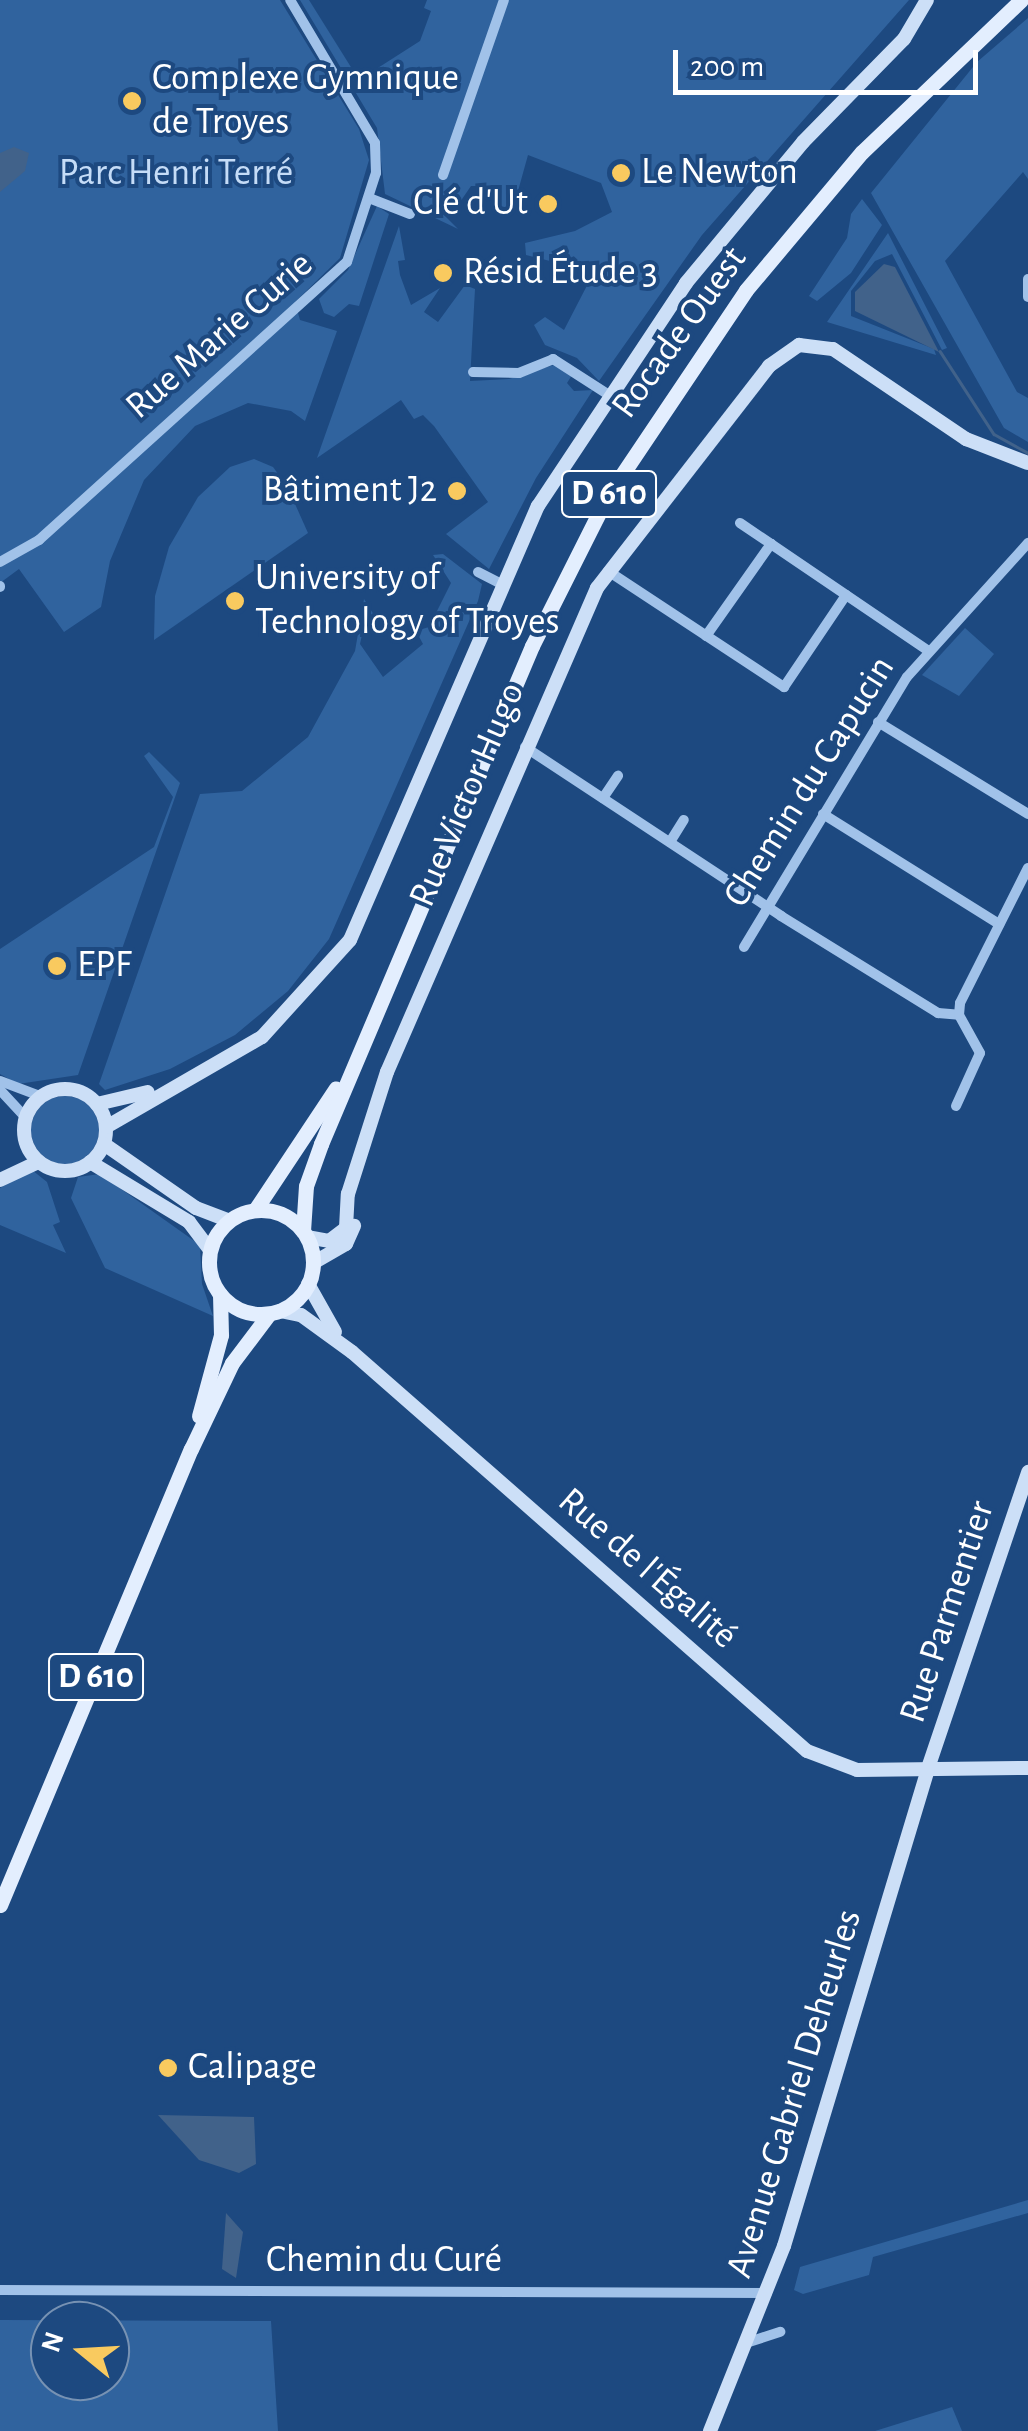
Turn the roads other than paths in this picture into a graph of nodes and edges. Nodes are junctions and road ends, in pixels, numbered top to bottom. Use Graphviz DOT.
graph roads {
  1 [pos="290,0"];
  2 [pos="504,0"];
  3 [pos="927,0"];
  4 [pos="1020,0"];
  5 [pos="443,175"];
  6 [pos="369,198"];
  7 [pos="410,214"];
  8 [pos="1028,278"];
  9 [pos="1028,297"];
  10 [pos="473,372"];
  11 [pos="608,395"];
  12 [pos="1028,462"];
  13 [pos="740,524"];
  14 [pos="1028,542"];
  15 [pos="771,544"];
  16 [pos="0,562"];
  17 [pos="608,571"];
  18 [pos="478,572"];
  19 [pos="503,585"];
  20 [pos="846,595"];
  21 [pos="706,636"];
  22 [pos="927,650"];
  23 [pos="878,722"];
  24 [pos="524,746"];
  25 [pos="618,776"];
  26 [pos="603,798"];
  27 [pos="822,814"];
  28 [pos="1028,814"];
  29 [pos="684,820"];
  30 [pos="670,842"];
  31 [pos="1028,868"];
  32 [pos="768,906"];
  33 [pos="999,924"];
  34 [pos="744,946"];
  35 [pos="959,1015"];
  36 [pos="364,1042"];
  37 [pos="200,1073"];
  38 [pos="0,1081"];
  39 [pos="0,1090"];
  40 [pos="40,1096"];
  41 [pos="97,1104"];
  42 [pos="956,1106"];
  43 [pos="26,1116"];
  44 [pos="106,1127"];
  45 [pos="25,1143"];
  46 [pos="104,1144"];
  47 [pos="38,1162"];
  48 [pos="90,1162"];
  49 [pos="0,1176"];
  50 [pos="352,1182"];
  51 [pos="255,1210"];
  52 [pos="230,1220"];
  53 [pos="305,1234"];
  54 [pos="210,1250"];
  55 [pos="313,1263"];
  56 [pos="308,1284"];
  57 [pos="220,1294"];
  58 [pos="274,1312"];
  59 [pos="352,1352"];
  60 [pos="191,1449"];
  61 [pos="1028,1472"];
  62 [pos="1028,1768"];
  63 [pos="928,1771"];
  64 [pos="0,1906"];
  65 [pos="0,2290"];
  66 [pos="768,2293"];
  67 [pos="780,2332"];
  68 [pos="749,2342"];
  69 [pos="710,2431"];
  1 -- 6 [label="street, Rue Marie Curie"];
  2 -- 5 [label="street"];
  3 -- 11 [label="street"];
  4 -- 36 [label="main road, Rocade Ouest / D 610"];
  6 -- 7 [label="street"];
  6 -- 16 [label="street, Rue Marie Curie"];
  8 -- 9 [label="street"];
  10 -- 11 [label="street"];
  11 -- 19 [label="street"];
  12 -- 17 [label="street, Rue Victor Hugo"];
  13 -- 15 [label="street"];
  14 -- 22 [label="street, Chemin du Capucin"];
  15 -- 20 [label="street"];
  15 -- 21 [label="street"];
  17 -- 21 [label="street"];
  17 -- 24 [label="street, Rue Victor Hugo"];
  18 -- 19 [label="street"];
  19 -- 37 [label="street"];
  20 -- 21 [label="street"];
  20 -- 22 [label="street"];
  22 -- 23 [label="street, Chemin du Capucin"];
  23 -- 27 [label="street, Chemin du Capucin"];
  23 -- 28 [label="street"];
  24 -- 26 [label="street"];
  24 -- 50 [label="street, Rue Victor Hugo"];
  25 -- 26 [label="street"];
  26 -- 30 [label="street"];
  27 -- 32 [label="street, Chemin du Capucin"];
  27 -- 33 [label="street"];
  29 -- 30 [label="street"];
  30 -- 32 [label="street"];
  31 -- 33 [label="street"];
  32 -- 34 [label="street, Chemin du Capucin"];
  32 -- 35 [label="street"];
  33 -- 35 [label="street"];
  35 -- 42 [label="street"];
  36 -- 51 [label="main road, Rocade Ouest / D 610"];
  36 -- 53 [label="main road, Rocade Ouest / D 610"];
  37 -- 41 [label="street"];
  37 -- 44 [label="street"];
  38 -- 40 [label="street"];
  39 -- 43 [label="street"];
  40 -- 41 [label="street"];
  40 -- 43 [label="street"];
  41 -- 44 [label="street"];
  43 -- 45 [label="street"];
  44 -- 46 [label="street"];
  45 -- 47 [label="street"];
  45 -- 49 [label="street"];
  46 -- 48 [label="street"];
  46 -- 52 [label="street"];
  47 -- 48 [label="street"];
  47 -- 49 [label="street"];
  48 -- 54 [label="street"];
  50 -- 53 [label="street, Rue Victor Hugo"];
  50 -- 55 [label="street, Rue Victor Hugo"];
  51 -- 52 [label="main road"];
  51 -- 53 [label="main road"];
  52 -- 54 [label="main road"];
  53 -- 55 [label="main road"];
  54 -- 57 [label="main road"];
  55 -- 56 [label="main road"];
  56 -- 58 [label="main road"];
  56 -- 59 [label="street"];
  57 -- 58 [label="main road"];
  57 -- 60 [label="main road, D 610"];
  58 -- 59 [label="street"];
  58 -- 60 [label="main road, D 610"];
  59 -- 63 [label="street, Rue de l'Égalité"];
  60 -- 64 [label="main road, D 610"];
  61 -- 63 [label="street, Rue Parmentier"];
  62 -- 63 [label="street, Rue de l'Égalité"];
  63 -- 66 [label="street, Avenue Gabriel Deheurles"];
  65 -- 66 [label="street, Chemin du Curé"];
  66 -- 68 [label="street, Avenue Gabriel Deheurles"];
  67 -- 68 [label="street"];
  68 -- 69 [label="street, Avenue Gabriel Deheurles"];
}
